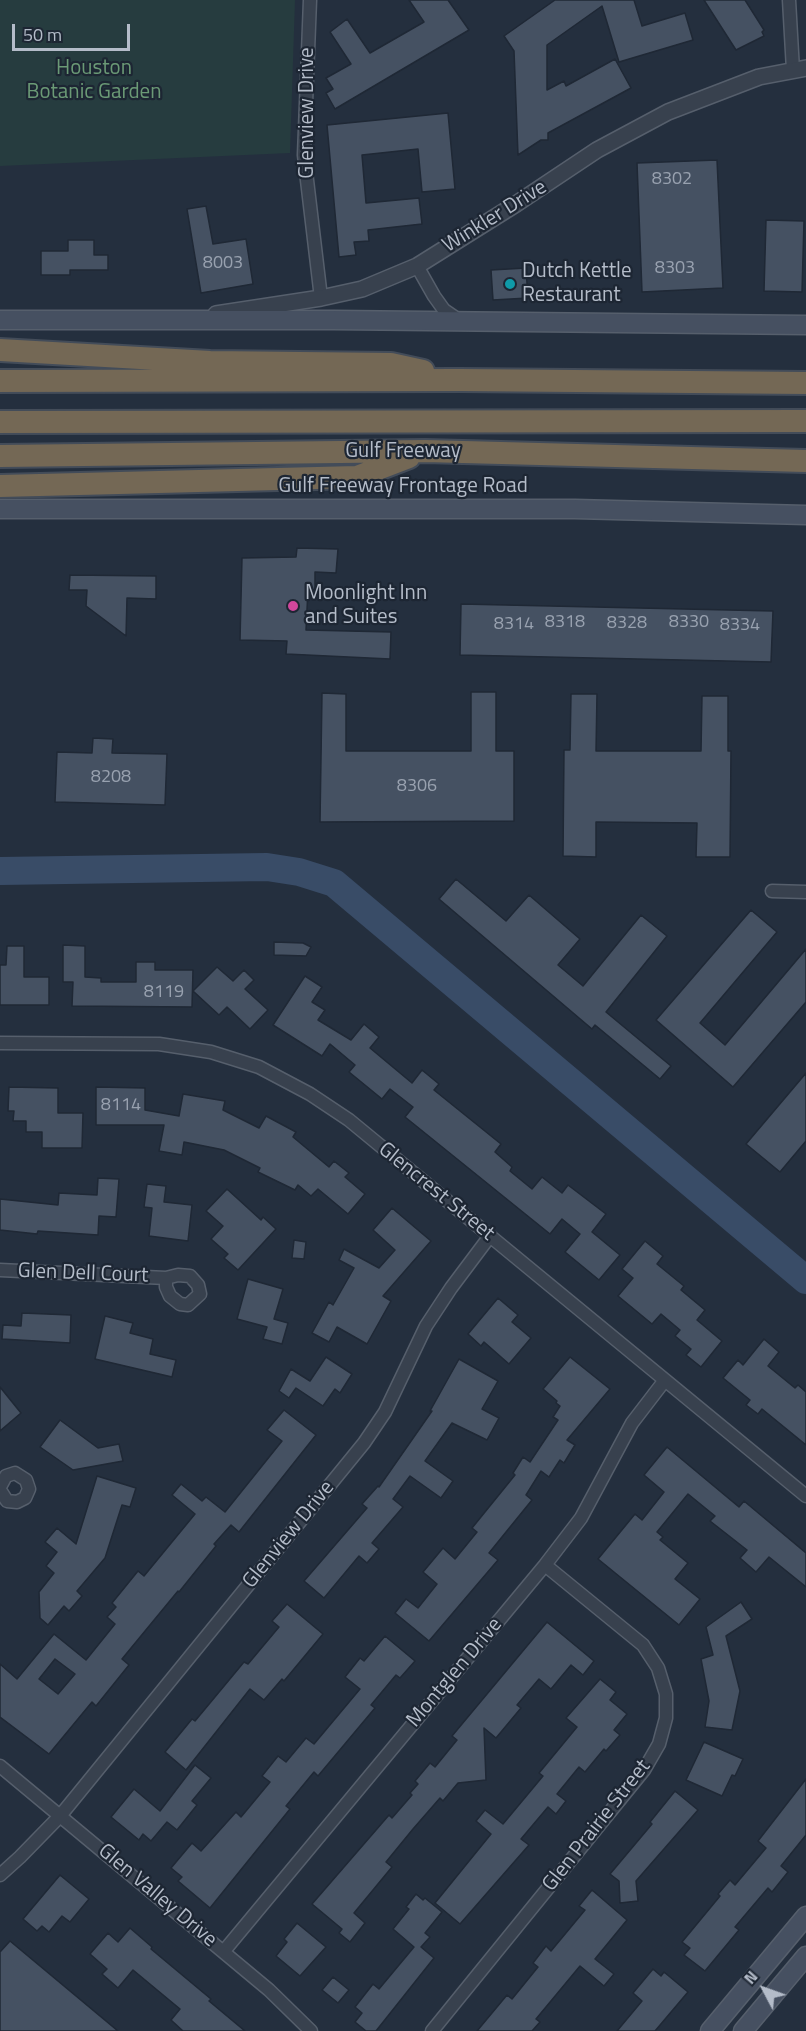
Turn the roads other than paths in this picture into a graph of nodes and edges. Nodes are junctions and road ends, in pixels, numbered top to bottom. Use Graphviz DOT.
graph roads {
  1 [pos="310,0"];
  2 [pos="789,0"];
  3 [pos="800,69"];
  4 [pos="417,266"];
  5 [pos="321,298"];
  6 [pos="0,320"];
  7 [pos="168,321"];
  8 [pos="461,322"];
  9 [pos="806,325"];
  10 [pos="0,350"];
  11 [pos="460,380"];
  12 [pos="0,381"];
  13 [pos="806,383"];
  14 [pos="806,421"];
  15 [pos="0,422"];
  16 [pos="425,452"];
  17 [pos="0,456"];
  18 [pos="806,460"];
  19 [pos="0,486"];
  20 [pos="0,509"];
  21 [pos="806,515"];
  22 [pos="772,891"];
  23 [pos="806,892"];
  24 [pos="0,1043"];
  25 [pos="490,1236"];
  26 [pos="0,1270"];
  27 [pos="166,1278"];
  28 [pos="665,1380"];
  29 [pos="806,1496"];
  30 [pos="545,1565"];
  31 [pos="0,1766"];
  32 [pos="60,1816"];
  33 [pos="0,1875"];
  34 [pos="806,1916"];
  35 [pos="224,1951"];
  36 [pos="806,1956"];
  37 [pos="311,2031"];
  38 [pos="432,2031"];
  39 [pos="710,2031"];
  40 [pos="743,2031"];
  1 -- 5 [label="street, Glenview Drive"];
  2 -- 3 [label="street"];
  3 -- 4 [label="street, Winkler Drive"];
  4 -- 5 [label="street, Winkler Drive"];
  4 -- 8 [label="street"];
  5 -- 7 [label="street, Winkler Drive"];
  6 -- 7 [label="main road"];
  7 -- 8 [label="main road"];
  8 -- 9 [label="main road"];
  10 -- 11 [label="highway"];
  11 -- 12 [label="highway"];
  11 -- 13 [label="highway"];
  14 -- 15 [label="highway, Gulf Freeway"];
  16 -- 17 [label="highway, Gulf Freeway"];
  16 -- 18 [label="highway, Gulf Freeway"];
  16 -- 19 [label="highway"];
  20 -- 21 [label="main road, Gulf Freeway Frontage Road"];
  22 -- 23 [label="street"];
  24 -- 25 [label="street, Glencrest Street"];
  25 -- 28 [label="street, Glencrest Street"];
  25 -- 32 [label="street, Glenview Drive"];
  26 -- 27 [label="street, Glen Dell Court"];
  28 -- 29 [label="street, Glencrest Street"];
  28 -- 30 [label="street, Montglen Drive"];
  30 -- 35 [label="street, Montglen Drive"];
  30 -- 38 [label="street, Glen Prairie Street"];
  31 -- 32 [label="street, Glen Valley Drive"];
  32 -- 33 [label="street, Glenview Drive"];
  32 -- 35 [label="street, Glen Valley Drive"];
  34 -- 39 [label="main road"];
  35 -- 37 [label="street, Glen Valley Drive"];
  36 -- 40 [label="main road"];
}
